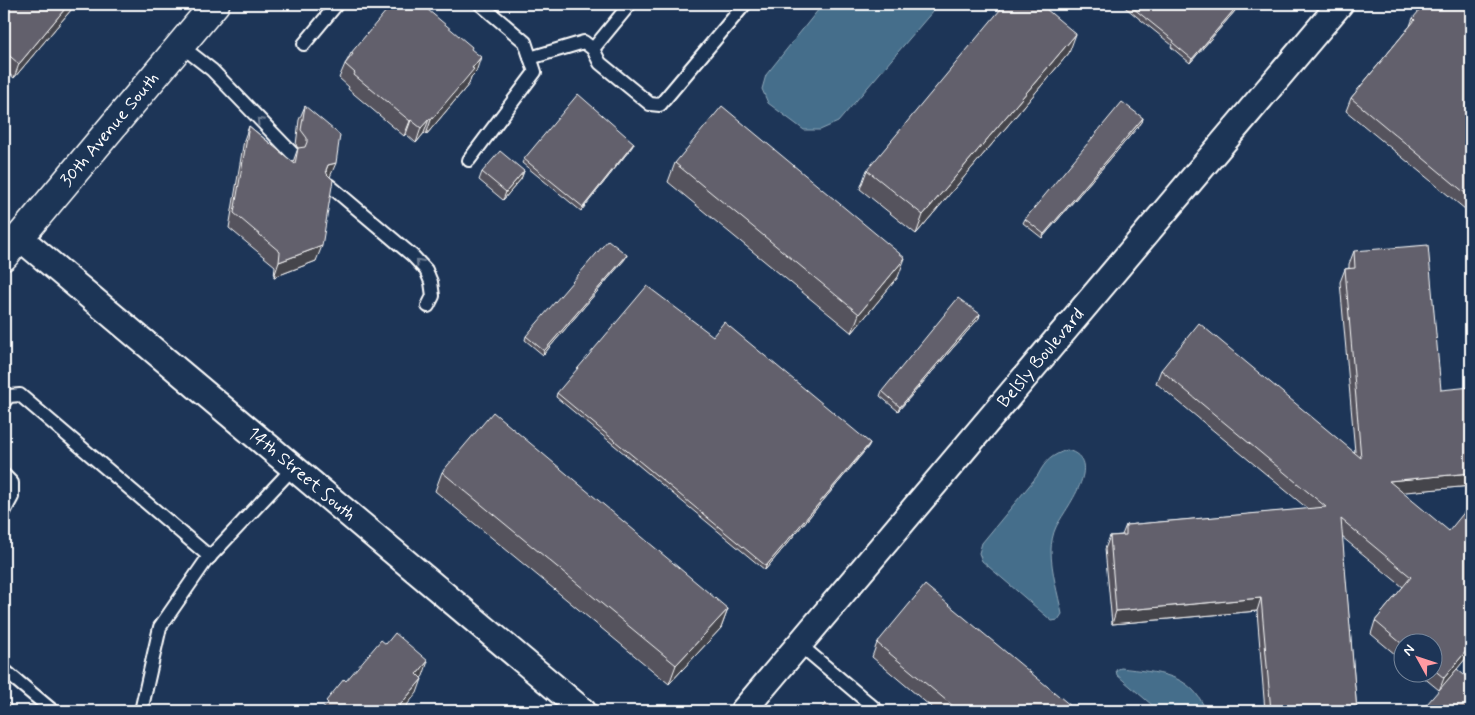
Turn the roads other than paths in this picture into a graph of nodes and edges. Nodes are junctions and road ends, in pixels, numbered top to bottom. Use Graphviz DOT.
graph roads {
  1 [pos="215,4"];
  2 [pos="337,4"];
  3 [pos="480,4"];
  4 [pos="630,4"];
  5 [pos="745,4"];
  6 [pos="1340,4"];
  7 [pos="304,44"];
  8 [pos="180,45"];
  9 [pos="593,49"];
  10 [pos="530,58"];
  11 [pos="294,155"];
  12 [pos="469,160"];
  13 [pos="329,185"];
  14 [pos="11,247"];
  15 [pos="428,306"];
  16 [pos="4,402"];
  17 [pos="293,468"];
  18 [pos="4,475"];
  19 [pos="4,512"];
  20 [pos="210,558"];
  21 [pos="800,644"];
  22 [pos="4,670"];
  23 [pos="53,711"];
  24 [pos="141,711"];
  25 [pos="583,711"];
  26 [pos="743,711"];
  27 [pos="878,711"];
  1 -- 8 [label="street, 30th Avenue South"];
  2 -- 7 [label="lane"];
  3 -- 10 [label="lane"];
  4 -- 9 [label="lane"];
  5 -- 9 [label="lane"];
  6 -- 21 [label="street, Belsly Boulevard"];
  11 -- 8 [label="lane, one-way"];
  8 -- 14 [label="street, 30th Avenue South"];
  9 -- 10 [label="lane"];
  10 -- 12 [label="lane"];
  15 -- 13 [label="lane, one-way"];
  14 -- 17 [label="street, 14th Street South"];
  16 -- 20 [label="lane"];
  17 -- 20 [label="lane"];
  17 -- 25 [label="street, 14th Street South"];
  18 -- 19 [label="lane"];
  20 -- 24 [label="lane"];
  21 -- 26 [label="street, Belsly Boulevard"];
  21 -- 27 [label="lane"];
  22 -- 23 [label="lane"];
}
